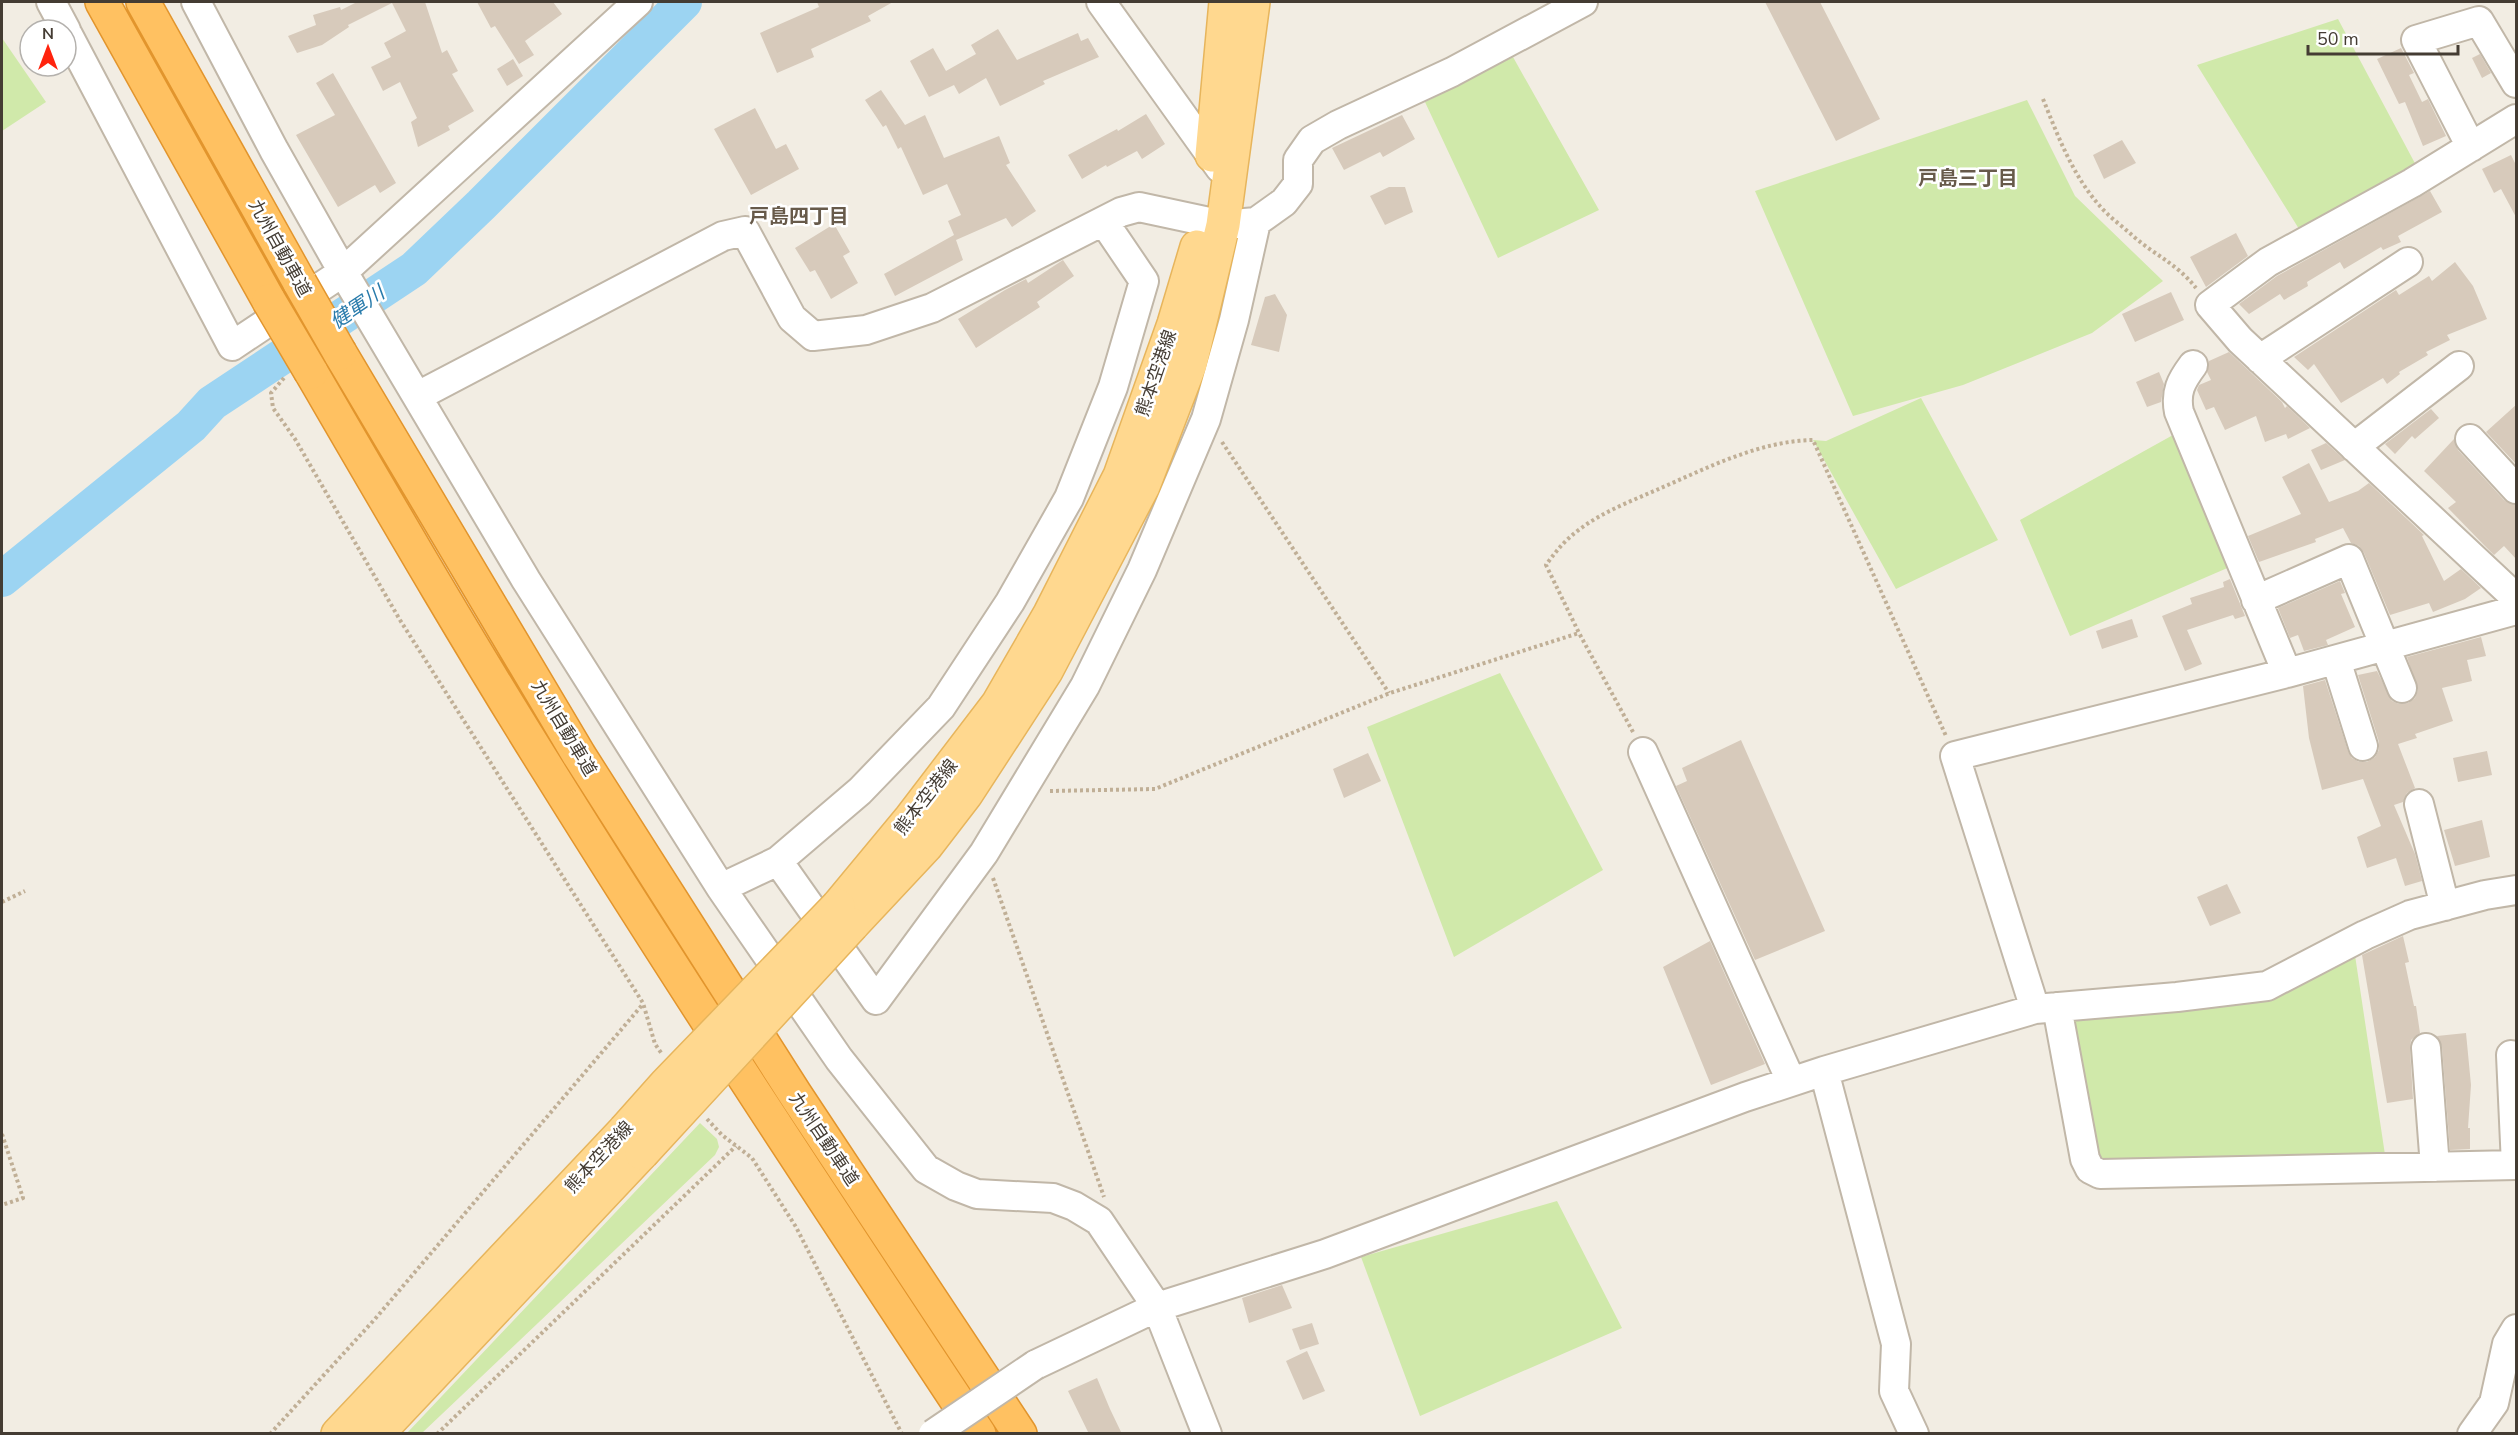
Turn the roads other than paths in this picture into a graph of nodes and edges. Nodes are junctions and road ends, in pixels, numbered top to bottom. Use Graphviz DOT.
graph roads {
  1 [pos="51,2"];
  2 [pos="102,2"];
  3 [pos="143,2"];
  4 [pos="196,2"];
  5 [pos="638,2"];
  6 [pos="1101,2"];
  7 [pos="1226,2"];
  8 [pos="1253,2"];
  9 [pos="1583,2"];
  10 [pos="60,18"];
  11 [pos="78,53"];
  12 [pos="2517,83"];
  13 [pos="2517,119"];
  14 [pos="2471,147"];
  15 [pos="1221,169"];
  16 [pos="1104,222"];
  17 [pos="1257,222"];
  18 [pos="1214,223"];
  19 [pos="2408,262"];
  20 [pos="344,272"];
  21 [pos="2260,359"];
  22 [pos="2193,365"];
  23 [pos="2459,366"];
  24 [pos="418,396"];
  25 [pos="2470,439"];
  26 [pos="2354,447"];
  27 [pos="2517,489"];
  28 [pos="2517,598"];
  29 [pos="2256,600"];
  30 [pos="2517,610"];
  31 [pos="2386,646"];
  32 [pos="2336,660"];
  33 [pos="2287,673"];
  34 [pos="2403,688"];
  35 [pos="2363,746"];
  36 [pos="1643,752"];
  37 [pos="2419,804"];
  38 [pos="778,861"];
  39 [pos="721,888"];
  40 [pos="2517,890"];
  41 [pos="2445,906"];
  42 [pos="2046,1008"];
  43 [pos="2426,1048"];
  44 [pos="2511,1055"];
  45 [pos="1824,1071"];
  46 [pos="1791,1082"];
  47 [pos="634,1141"];
  48 [pos="2516,1165"];
  49 [pos="2435,1167"];
  50 [pos="1158,1307"];
  51 [pos="2517,1329"];
  52 [pos="338,1434"];
  53 [pos="377,1434"];
  54 [pos="933,1434"];
  55 [pos="979,1434"];
  56 [pos="1020,1434"];
  57 [pos="1207,1434"];
  58 [pos="1914,1434"];
  59 [pos="2472,1434"];
  1 -- 10 [label="street"];
  2 -- 55 [label="highway, 九州自動車道, bridge"];
  3 -- 56 [label="highway, 九州自動車道, bridge"];
  4 -- 20 [label="street"];
  5 -- 20 [label="street"];
  6 -- 15 [label="street"];
  7 -- 15 [label="main road, 熊本空港線"];
  8 -- 15 [label="main road, 熊本空港線"];
  9 -- 17 [label="street"];
  11 -- 20 [label="street"];
  12 -- 14 [label="street"];
  13 -- 14 [label="street"];
  14 -- 21 [label="street"];
  15 -- 18 [label="main road, 熊本空港線"];
  16 -- 18 [label="street"];
  16 -- 24 [label="street"];
  16 -- 38 [label="street"];
  17 -- 18 [label="street"];
  17 -- 38 [label="street"];
  18 -- 47 [label="main road, 熊本空港線, bridge"];
  19 -- 21 [label="street"];
  20 -- 24 [label="street"];
  21 -- 26 [label="street"];
  22 -- 29 [label="street"];
  23 -- 26 [label="street"];
  24 -- 39 [label="street"];
  25 -- 27 [label="street"];
  26 -- 28 [label="street"];
  29 -- 31 [label="street"];
  29 -- 33 [label="street"];
  30 -- 31 [label="street"];
  31 -- 32 [label="street"];
  31 -- 34 [label="street"];
  32 -- 33 [label="street"];
  32 -- 35 [label="street"];
  33 -- 42 [label="street"];
  36 -- 46 [label="street"];
  37 -- 41 [label="street"];
  38 -- 39 [label="street"];
  39 -- 50 [label="street"];
  40 -- 41 [label="street"];
  41 -- 42 [label="street"];
  42 -- 45 [label="street"];
  42 -- 49 [label="street"];
  43 -- 49 [label="street"];
  44 -- 48 [label="street"];
  45 -- 46 [label="street"];
  45 -- 58 [label="street"];
  46 -- 50 [label="street"];
  47 -- 52 [label="main road, 熊本空港線"];
  47 -- 53 [label="main road, 熊本空港線"];
  48 -- 49 [label="street"];
  50 -- 54 [label="street, bridge"];
  50 -- 57 [label="street"];
  51 -- 59 [label="street"];
}
